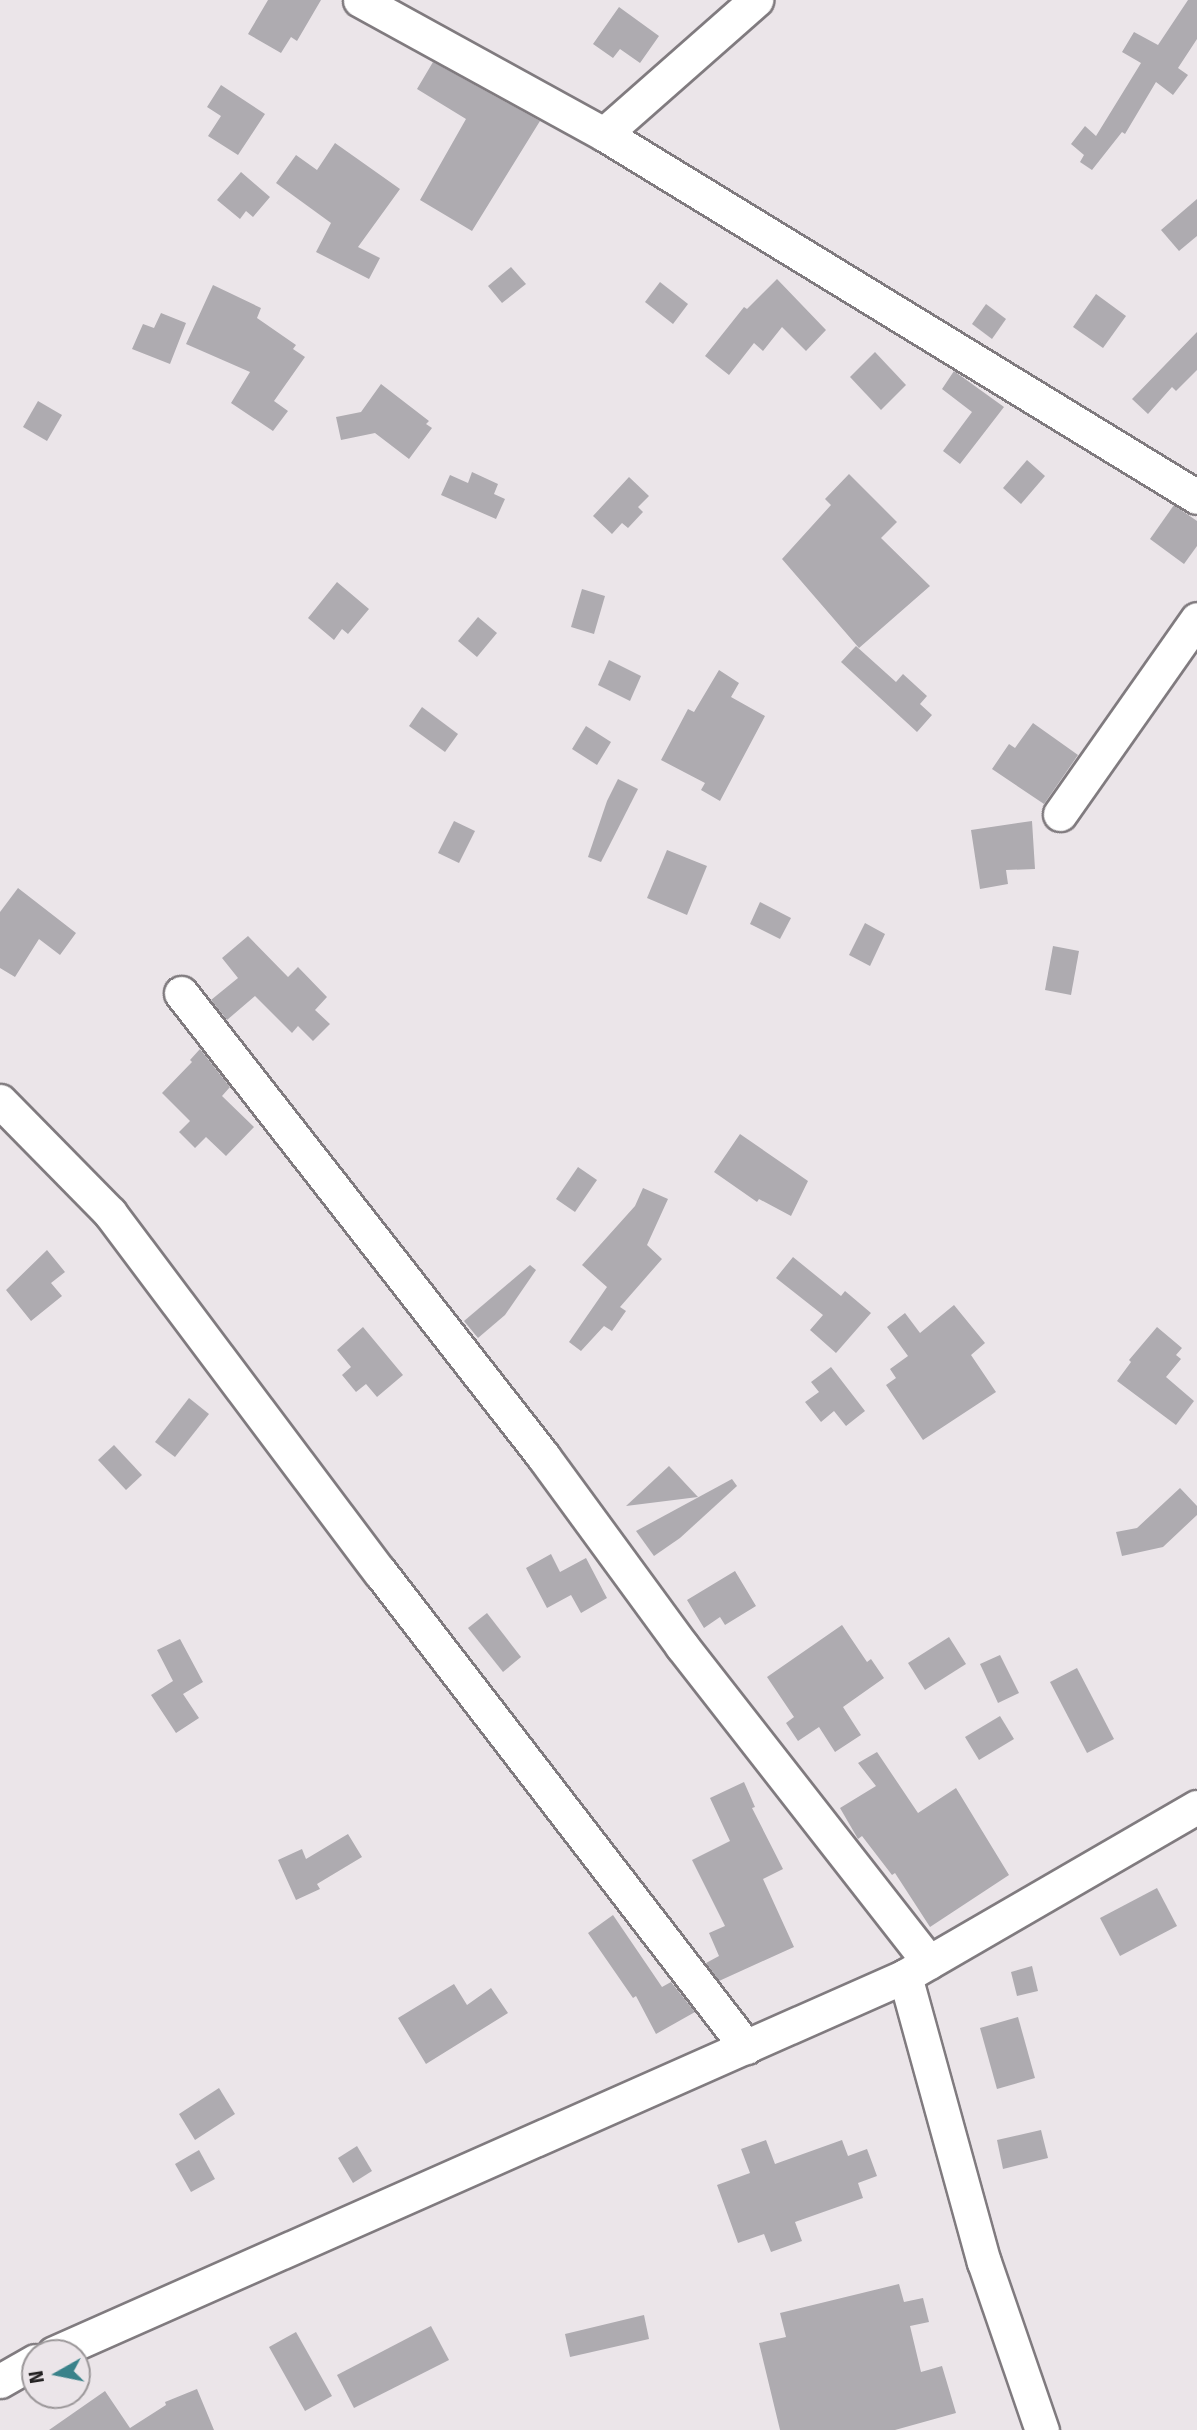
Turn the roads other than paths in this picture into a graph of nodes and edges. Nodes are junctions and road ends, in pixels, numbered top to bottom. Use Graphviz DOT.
graph roads {
  1 [pos="360,0"];
  2 [pos="756,0"];
  3 [pos="604,134"];
  4 [pos="1197,497"];
  5 [pos="1197,618"];
  6 [pos="1060,814"];
  7 [pos="181,993"];
  8 [pos="0,1101"];
  9 [pos="1197,1807"];
  10 [pos="917,1969"];
  11 [pos="746,2047"];
  12 [pos="86,2339"];
  13 [pos="21,2369"];
  14 [pos="0,2381"];
  15 [pos="1042,2430"];
  1 -- 3 [label="street"];
  2 -- 3 [label="street"];
  3 -- 4 [label="street"];
  5 -- 6 [label="street"];
  7 -- 10 [label="street"];
  8 -- 11 [label="street"];
  9 -- 10 [label="street"];
  10 -- 11 [label="street"];
  10 -- 15 [label="street"];
  11 -- 12 [label="street"];
  13 -- 14 [label="street"];
}
